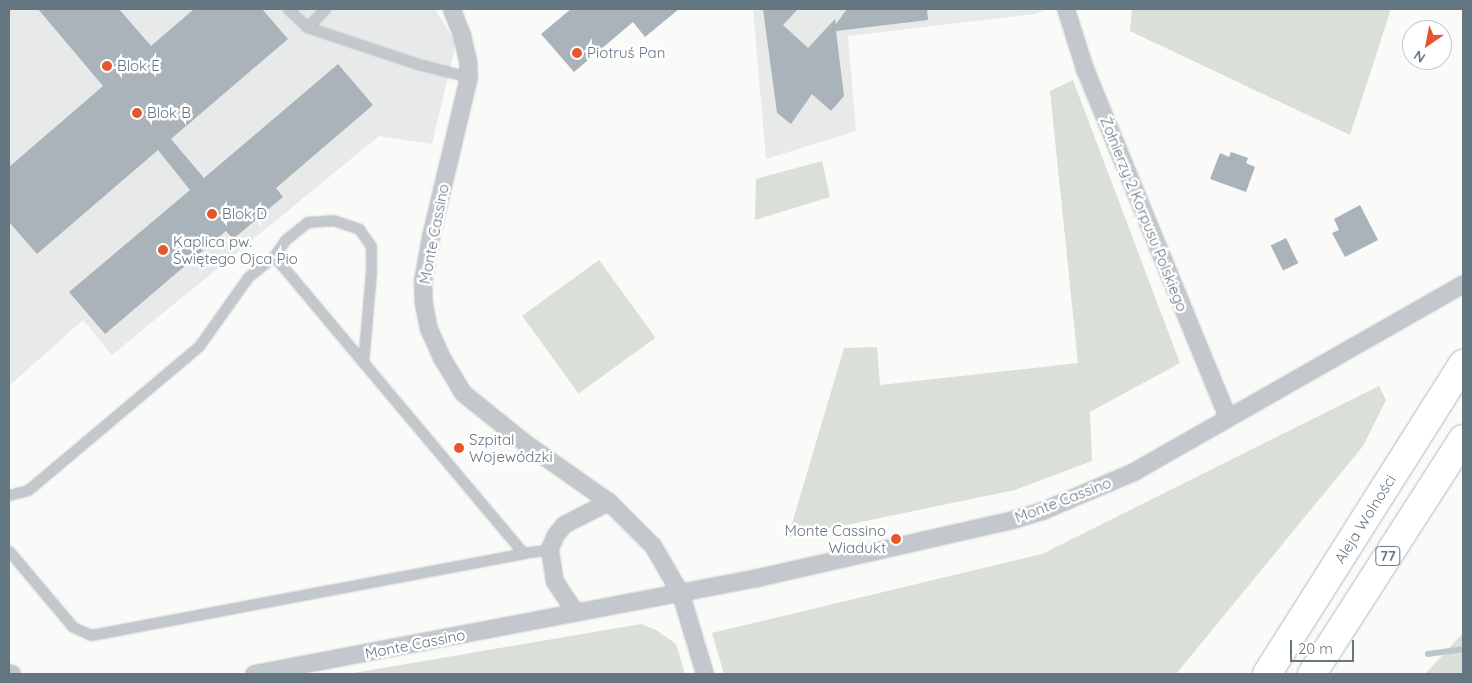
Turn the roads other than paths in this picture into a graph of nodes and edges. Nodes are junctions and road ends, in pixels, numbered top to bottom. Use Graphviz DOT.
graph roads {
  1 [pos="288,9"];
  2 [pos="325,9"];
  3 [pos="452,9"];
  4 [pos="1066,9"];
  5 [pos="307,27"];
  6 [pos="469,77"];
  7 [pos="274,256"];
  8 [pos="1463,284"];
  9 [pos="363,363"];
  10 [pos="1463,364"];
  11 [pos="1228,418"];
  12 [pos="1463,439"];
  13 [pos="9,495"];
  14 [pos="609,502"];
  15 [pos="550,549"];
  16 [pos="9,551"];
  17 [pos="523,553"];
  18 [pos="681,594"];
  19 [pos="576,613"];
  20 [pos="254,674"];
  21 [pos="705,674"];
  22 [pos="1267,674"];
  23 [pos="1312,674"];
  1 -- 5 [label="lane"];
  2 -- 5 [label="lane"];
  3 -- 6 [label="street, Monte Cassino"];
  4 -- 11 [label="street, Żołnierzy 2 Korpusu Polskiego"];
  5 -- 6 [label="lane"];
  6 -- 14 [label="street, Monte Cassino"];
  7 -- 9 [label="lane"];
  7 -- 9 [label="lane"];
  7 -- 13 [label="lane"];
  8 -- 11 [label="street, Monte Cassino"];
  9 -- 17 [label="lane"];
  10 -- 22 [label="highway, Aleja Wolności / 77"];
  11 -- 18 [label="street, Monte Cassino"];
  12 -- 23 [label="highway, 77"];
  14 -- 15 [label="street"];
  14 -- 18 [label="street, Monte Cassino"];
  15 -- 17 [label="lane"];
  15 -- 19 [label="street"];
  16 -- 17 [label="lane"];
  18 -- 19 [label="street, Monte Cassino"];
  18 -- 21 [label="street"];
  19 -- 20 [label="street, Monte Cassino"];
}
